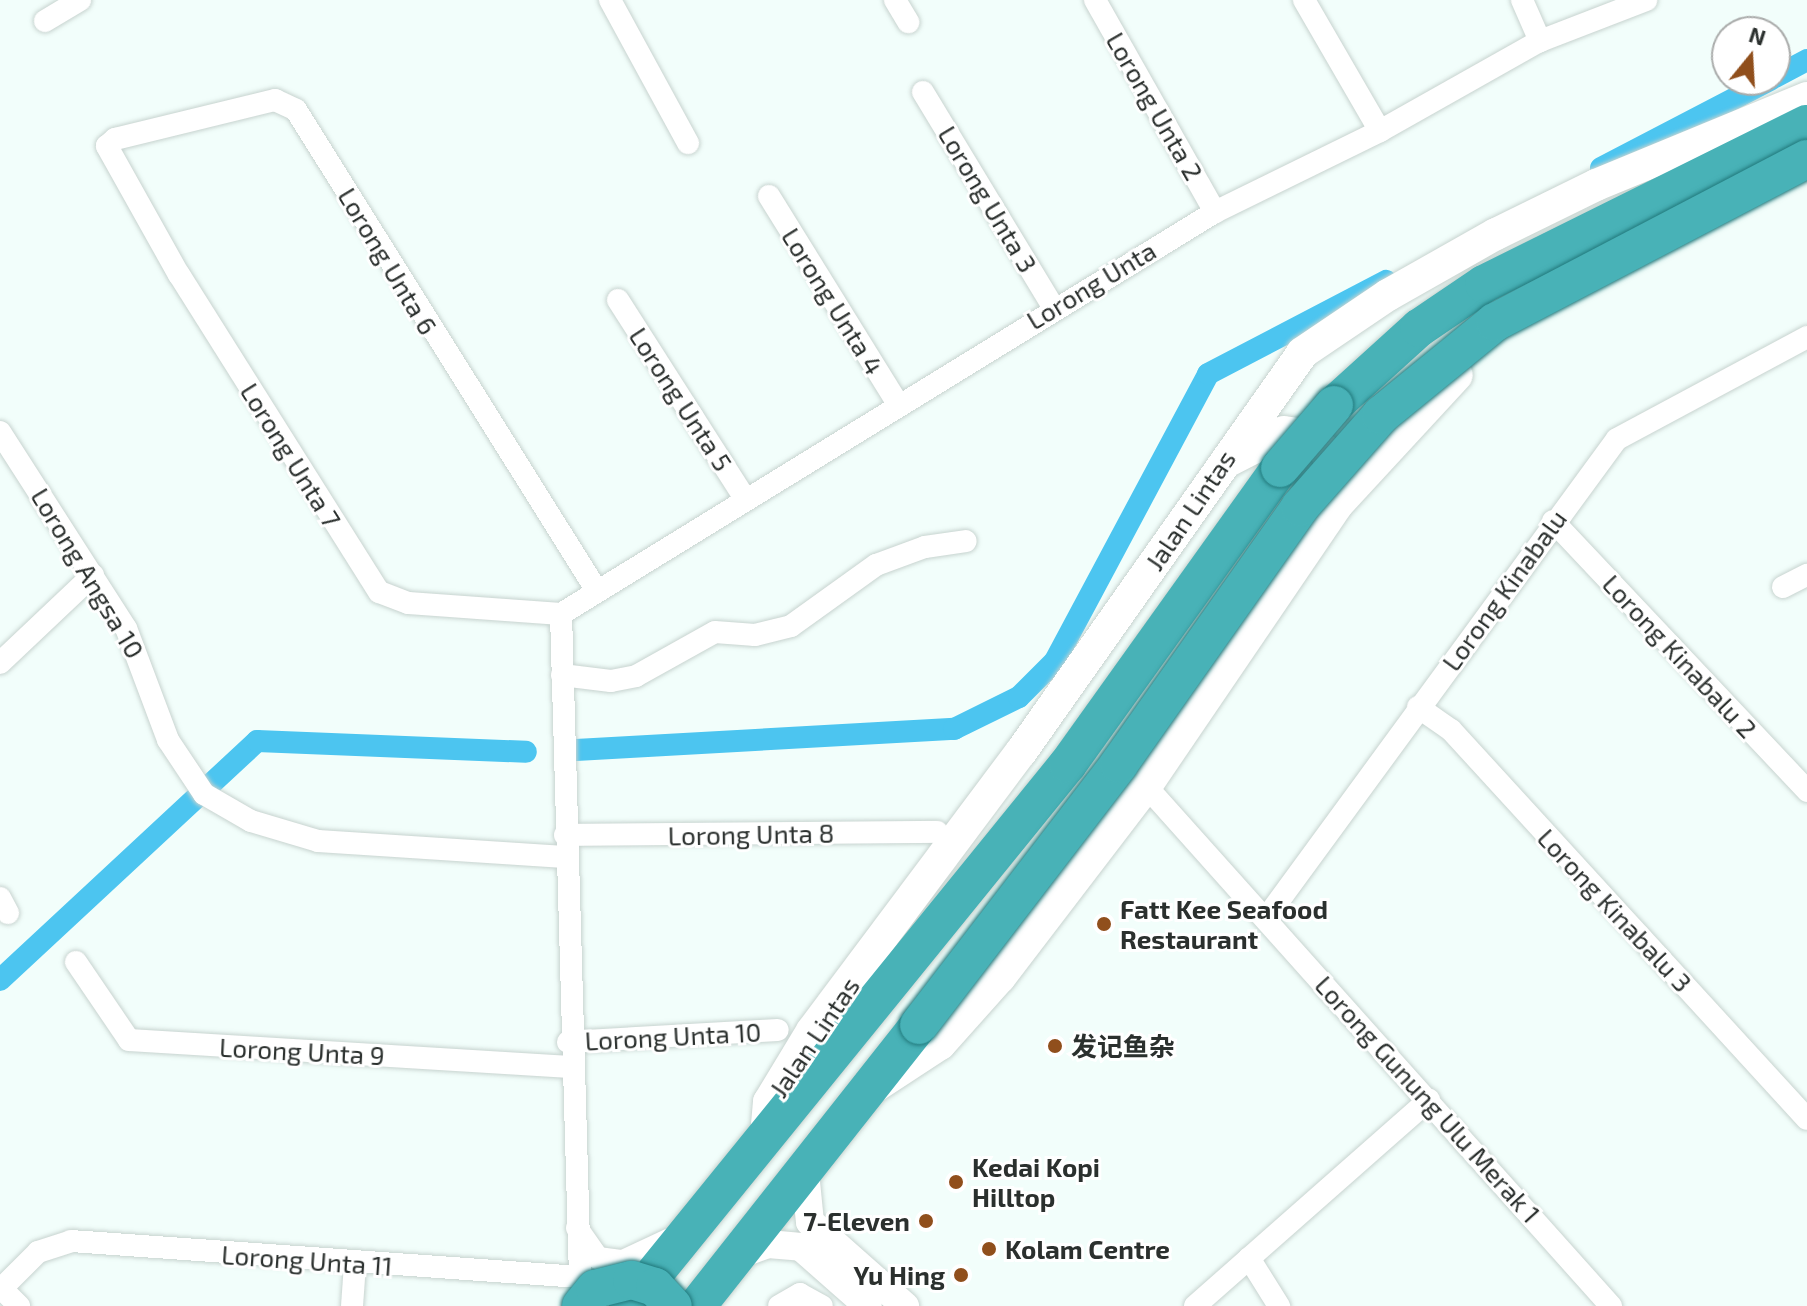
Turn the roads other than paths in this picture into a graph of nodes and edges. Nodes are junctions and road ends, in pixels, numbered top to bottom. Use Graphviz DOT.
graph roads {
  1 [pos="80,0"];
  2 [pos="610,0"];
  3 [pos="895,0"];
  4 [pos="1095,0"];
  5 [pos="1304,0"];
  6 [pos="1522,0"];
  7 [pos="1646,0"];
  8 [pos="45,21"];
  9 [pos="908,22"];
  10 [pos="1540,41"];
  11 [pos="1807,77"];
  12 [pos="923,92"];
  13 [pos="1807,98"];
  14 [pos="1807,124"];
  15 [pos="1380,131"];
  16 [pos="688,143"];
  17 [pos="111,158"];
  18 [pos="1807,159"];
  19 [pos="1807,179"];
  20 [pos="1596,185"];
  21 [pos="769,196"];
  22 [pos="1215,212"];
  23 [pos="618,300"];
  24 [pos="1053,307"];
  25 [pos="1807,337"];
  26 [pos="898,404"];
  27 [pos="0,432"];
  28 [pos="1219,466"];
  29 [pos="744,497"];
  30 [pos="1553,521"];
  31 [pos="966,541"];
  32 [pos="1307,553"];
  33 [pos="93,575"];
  34 [pos="1807,575"];
  35 [pos="1783,587"];
  36 [pos="597,591"];
  37 [pos="561,614"];
  38 [pos="0,663"];
  39 [pos="562,675"];
  40 [pos="1418,707"];
  41 [pos="1146,786"];
  42 [pos="1807,791"];
  43 [pos="937,832"];
  44 [pos="564,846"];
  45 [pos="1267,917"];
  46 [pos="76,962"];
  47 [pos="778,1030"];
  48 [pos="568,1042"];
  49 [pos="570,1067"];
  50 [pos="866,1092"];
  51 [pos="1429,1100"];
  52 [pos="1807,1119"];
  53 [pos="766,1136"];
  54 [pos="805,1172"];
  55 [pos="576,1227"];
  56 [pos="687,1227"];
  57 [pos="743,1253"];
  58 [pos="1249,1258"];
  59 [pos="355,1264"];
  60 [pos="1,1287"];
  61 [pos="580,1292"];
  62 [pos="19,1306"];
  63 [pos="352,1306"];
  64 [pos="592,1306"];
  65 [pos="628,1306"];
  66 [pos="673,1306"];
  67 [pos="697,1306"];
  68 [pos="779,1306"];
  69 [pos="822,1306"];
  70 [pos="868,1306"];
  71 [pos="905,1306"];
  72 [pos="1195,1306"];
  73 [pos="1279,1306"];
  74 [pos="1611,1306"];
  1 -- 8 [label="street"];
  2 -- 16 [label="street"];
  3 -- 9 [label="street"];
  4 -- 22 [label="street, Lorong Unta 2"];
  5 -- 15 [label="street"];
  6 -- 10 [label="street"];
  7 -- 10 [label="street, Lorong Unta"];
  10 -- 15 [label="street, Lorong Unta"];
  11 -- 20 [label="main road"];
  12 -- 24 [label="street, Lorong Unta 3"];
  13 -- 20 [label="main road, Jalan Lintas"];
  14 -- 53 [label="highway, Jalan Lintas, bridge"];
  15 -- 22 [label="street, Lorong Unta"];
  17 -- 36 [label="street, Lorong Unta 6"];
  17 -- 37 [label="street, Lorong Unta 7"];
  18 -- 50 [label="highway, bridge"];
  19 -- 32 [label="main road"];
  20 -- 28 [label="main road, Jalan Lintas"];
  21 -- 26 [label="street, Lorong Unta 4"];
  22 -- 24 [label="street, Lorong Unta"];
  23 -- 29 [label="street, Lorong Unta 5"];
  24 -- 26 [label="street, Lorong Unta"];
  25 -- 30 [label="street, Lorong Kinabalu"];
  26 -- 29 [label="street, Lorong Unta"];
  27 -- 33 [label="street, Lorong Angsa 10"];
  28 -- 32 [label="main road"];
  28 -- 53 [label="main road, Jalan Lintas"];
  29 -- 36 [label="street, Lorong Unta"];
  30 -- 40 [label="street, Lorong Kinabalu"];
  30 -- 42 [label="street, Lorong Kinabalu 2"];
  31 -- 39 [label="street"];
  32 -- 41 [label="main road"];
  33 -- 38 [label="street"];
  33 -- 44 [label="street, Lorong Angsa 10"];
  34 -- 35 [label="street"];
  36 -- 37 [label="street, Lorong Unta"];
  37 -- 39 [label="street"];
  39 -- 44 [label="street"];
  40 -- 45 [label="street, Lorong Kinabalu"];
  40 -- 52 [label="street, Lorong Kinabalu 3"];
  41 -- 45 [label="street, Lorong Gunung Ulu Merak 1"];
  41 -- 50 [label="main road"];
  43 -- 44 [label="street, Lorong Unta 8"];
  44 -- 48 [label="street"];
  45 -- 51 [label="street, Lorong Gunung Ulu Merak 1"];
  46 -- 49 [label="street, Lorong Unta 9"];
  47 -- 48 [label="street, Lorong Unta 10"];
  48 -- 49 [label="street"];
  49 -- 55 [label="street"];
  50 -- 54 [label="highway"];
  51 -- 58 [label="street"];
  51 -- 74 [label="street, Lorong Gunung Ulu Merak 1"];
  53 -- 56 [label="highway, Jalan Lintas"];
  54 -- 57 [label="highway"];
  54 -- 71 [label="street"];
  55 -- 56 [label="street"];
  55 -- 61 [label="street"];
  56 -- 65 [label="highway, Jalan Lintas"];
  57 -- 67 [label="highway"];
  57 -- 70 [label="street"];
  58 -- 72 [label="street"];
  58 -- 73 [label="street"];
  59 -- 60 [label="street, Lorong Unta 11"];
  59 -- 61 [label="street, Lorong Unta 11"];
  59 -- 63 [label="street"];
  60 -- 62 [label="street"];
  61 -- 64 [label="street"];
  61 -- 66 [label="highway, bridge"];
  68 -- 69 [label="street"];
}
